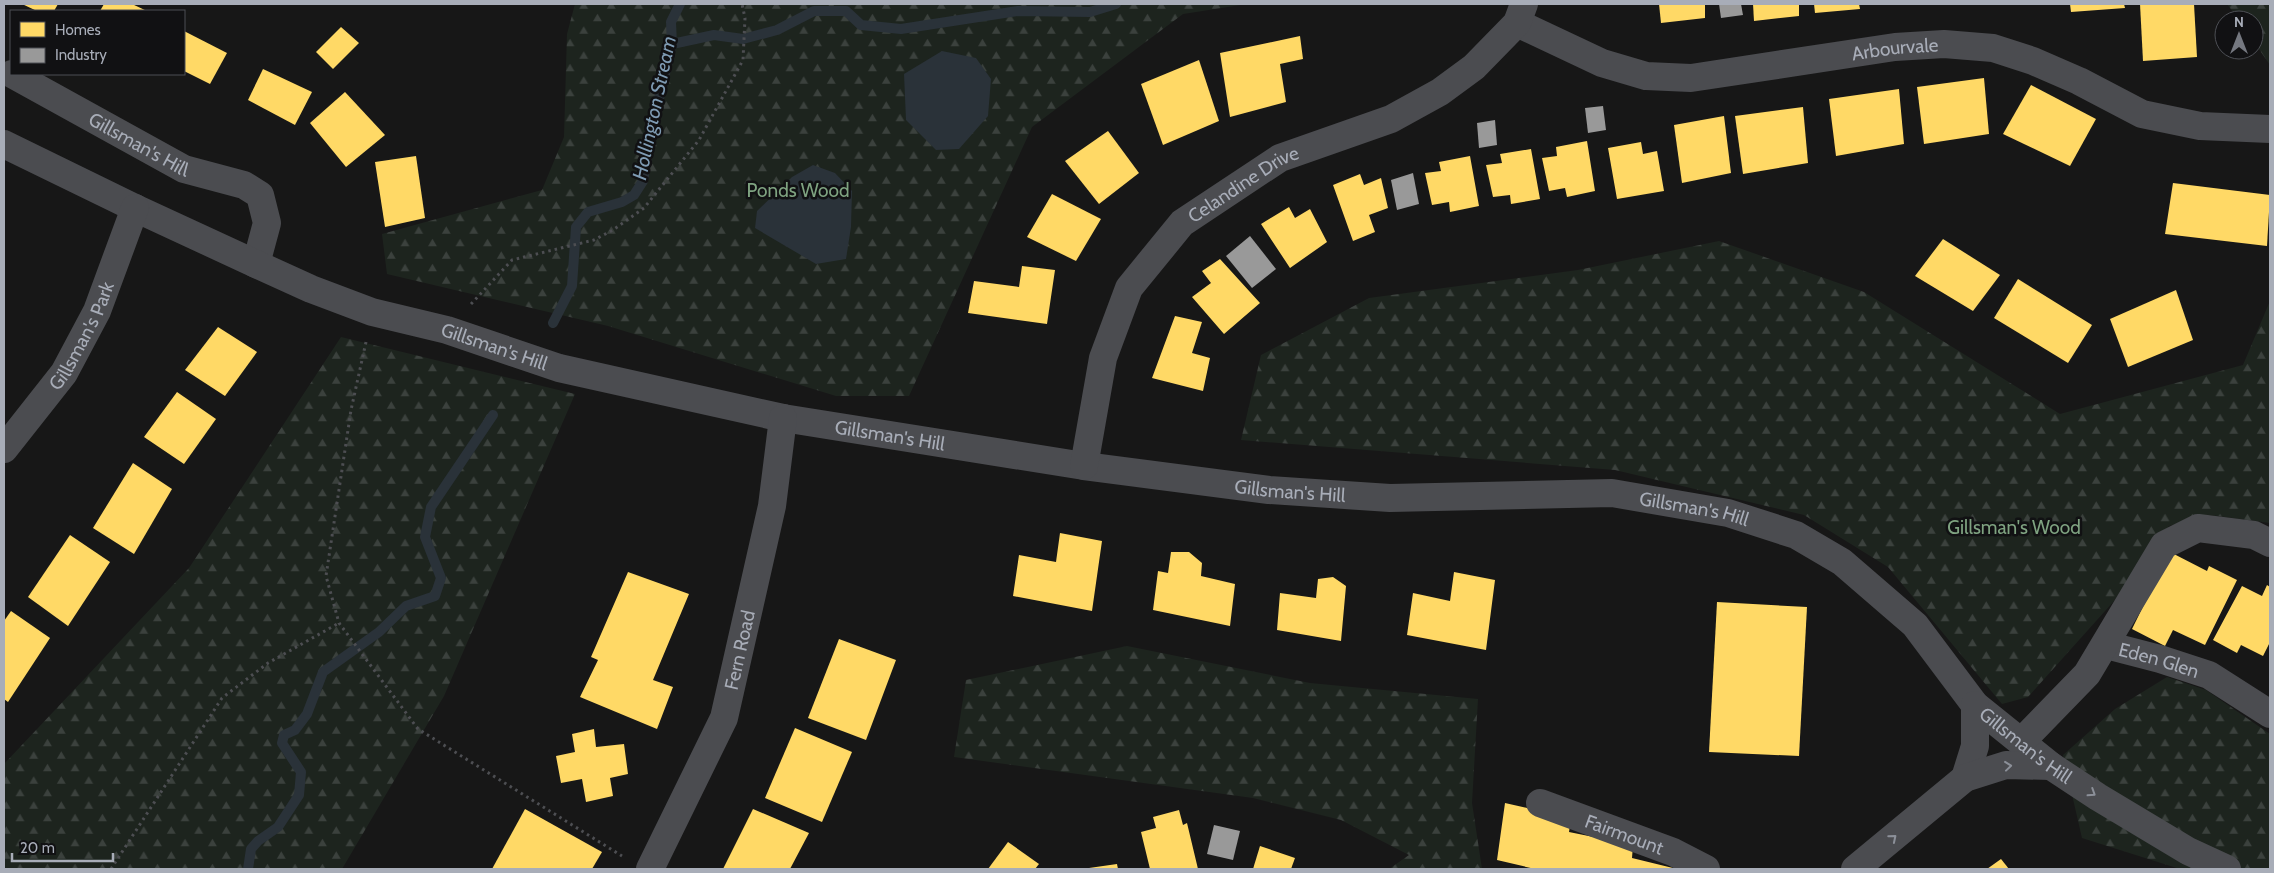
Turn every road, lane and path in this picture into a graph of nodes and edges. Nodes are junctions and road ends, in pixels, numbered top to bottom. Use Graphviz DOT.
graph roads {
  1 [pos="742,4"];
  2 [pos="1521,13"];
  3 [pos="14,75"];
  4 [pos="2270,129"];
  5 [pos="4,144"];
  6 [pos="135,208"];
  7 [pos="256,264"];
  8 [pos="372,312"];
  9 [pos="447,330"];
  10 [pos="784,418"];
  11 [pos="4,449"];
  12 [pos="1084,466"];
  13 [pos="2270,543"];
  14 [pos="339,623"];
  15 [pos="2106,645"];
  16 [pos="1975,705"];
  17 [pos="2270,714"];
  18 [pos="2021,742"];
  19 [pos="2052,766"];
  20 [pos="1965,778"];
  21 [pos="1540,803"];
  22 [pos="639,865"];
  23 [pos="111,869"];
  24 [pos="1706,869"];
  25 [pos="1855,869"];
  26 [pos="2227,869"];
  1 -- 9 [label="path"];
  2 -- 4 [label="street, Arbourvale"];
  2 -- 12 [label="street, Celandine Drive"];
  3 -- 7 [label="street, Gillsman's Hill"];
  5 -- 6 [label="street, Gillsman's Hill"];
  6 -- 7 [label="street, Gillsman's Hill"];
  6 -- 11 [label="street, Gillsman's Park"];
  7 -- 8 [label="street, Gillsman's Hill"];
  8 -- 9 [label="street, Gillsman's Hill"];
  8 -- 14 [label="path"];
  9 -- 10 [label="street, Gillsman's Hill"];
  10 -- 12 [label="street, Gillsman's Hill"];
  10 -- 22 [label="street, Fern Road"];
  12 -- 16 [label="street, Gillsman's Hill"];
  13 -- 15 [label="street"];
  14 -- 22 [label="path"];
  14 -- 23 [label="path"];
  15 -- 17 [label="street, Eden Glen"];
  15 -- 18 [label="street, Eden Glen"];
  16 -- 18 [label="street, Gillsman's Hill"];
  16 -- 20 [label="street"];
  18 -- 19 [label="street, Gillsman's Hill"];
  20 -- 19 [label="street, one-way"];
  19 -- 26 [label="street, Gillsman's Hill, one-way"];
  25 -- 20 [label="street, one-way"];
  21 -- 24 [label="street, Fairmount"];
}
